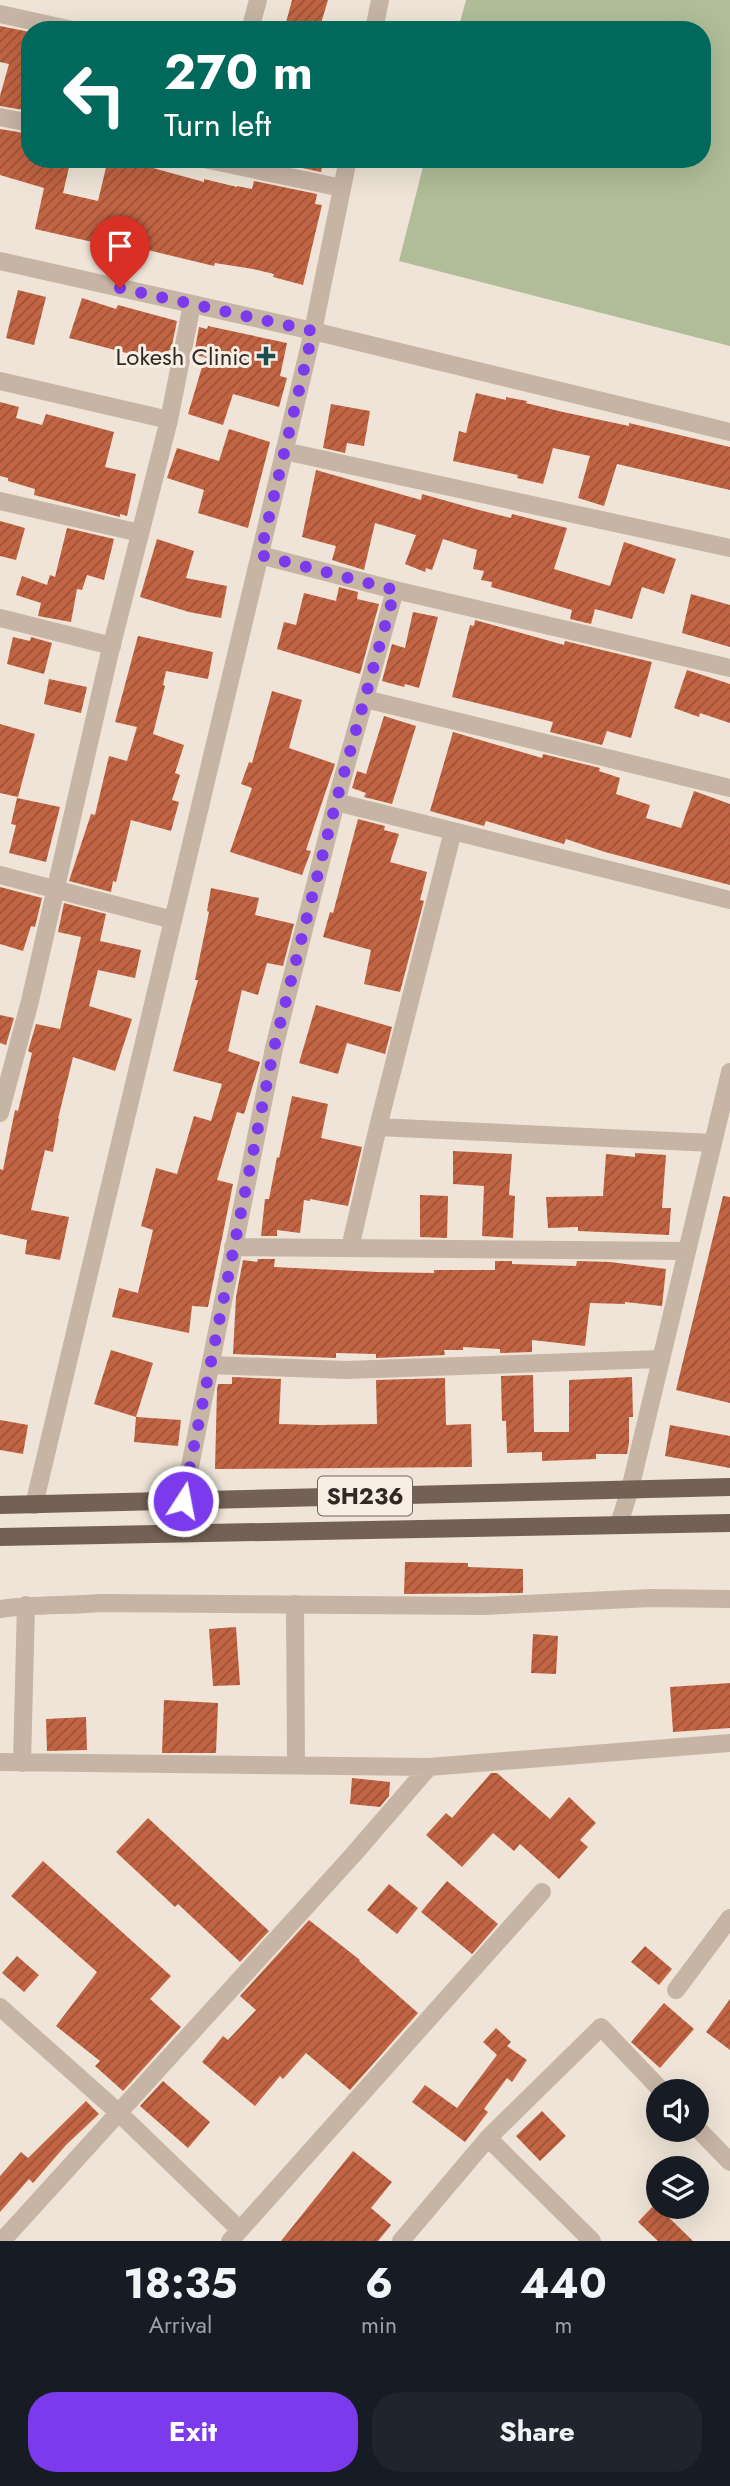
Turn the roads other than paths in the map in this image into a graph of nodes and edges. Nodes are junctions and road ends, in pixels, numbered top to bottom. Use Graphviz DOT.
graph roads {
  1 [pos="258,0"];
  2 [pos="380,0"];
  3 [pos="0,14"];
  4 [pos="32,21"];
  5 [pos="252,21"];
  6 [pos="376,21"];
  7 [pos="0,117"];
  8 [pos="21,121"];
  9 [pos="247,168"];
  10 [pos="346,168"];
  11 [pos="342,188"];
  12 [pos="0,261"];
  13 [pos="192,304"];
  14 [pos="313,331"];
  15 [pos="0,381"];
  16 [pos="169,420"];
  17 [pos="730,432"];
  18 [pos="284,451"];
  19 [pos="0,500"];
  20 [pos="140,533"];
  21 [pos="730,548"];
  22 [pos="260,555"];
  23 [pos="395,590"];
  24 [pos="1,622"];
  25 [pos="112,646"];
  26 [pos="730,668"];
  27 [pos="365,699"];
  28 [pos="730,788"];
  29 [pos="336,802"];
  30 [pos="453,831"];
  31 [pos="0,875"];
  32 [pos="55,890"];
  33 [pos="730,900"];
  34 [pos="173,920"];
  35 [pos="730,1072"];
  36 [pos="0,1113"];
  37 [pos="378,1127"];
  38 [pos="713,1143"];
  39 [pos="233,1247"];
  40 [pos="350,1248"];
  41 [pos="687,1251"];
  42 [pos="660,1359"];
  43 [pos="210,1364"];
  44 [pos="730,1487"];
  45 [pos="630,1489"];
  46 [pos="183,1501"];
  47 [pos="0,1505"];
  48 [pos="34,1505"];
  49 [pos="730,1523"];
  50 [pos="619,1524"];
  51 [pos="0,1537"];
  52 [pos="730,1599"];
  53 [pos="295,1604"];
  54 [pos="26,1605"];
  55 [pos="0,1609"];
  56 [pos="730,1743"];
  57 [pos="0,1762"];
  58 [pos="22,1763"];
  59 [pos="296,1764"];
  60 [pos="429,1767"];
  61 [pos="542,1892"];
  62 [pos="730,1918"];
  63 [pos="676,1990"];
  64 [pos="0,2007"];
  65 [pos="651,2079"];
  66 [pos="119,2113"];
  67 [pos="709,2137"];
  68 [pos="488,2138"];
  69 [pos="727,2150"];
  70 [pos="235,2236"];
  71 [pos="2,2241"];
  72 [pos="401,2241"];
  73 [pos="592,2241"];
  1 -- 5 [label="street"];
  2 -- 6 [label="street"];
  3 -- 4 [label="street"];
  7 -- 8 [label="street"];
  9 -- 11 [label="street"];
  10 -- 11 [label="street"];
  11 -- 14 [label="street"];
  12 -- 13 [label="street"];
  13 -- 14 [label="street"];
  13 -- 16 [label="street"];
  14 -- 17 [label="street"];
  14 -- 18 [label="street"];
  15 -- 16 [label="street"];
  16 -- 20 [label="street"];
  18 -- 21 [label="street"];
  18 -- 22 [label="street"];
  19 -- 20 [label="street"];
  20 -- 25 [label="street"];
  22 -- 23 [label="street"];
  22 -- 34 [label="street"];
  23 -- 26 [label="street"];
  23 -- 27 [label="street"];
  24 -- 25 [label="street"];
  25 -- 32 [label="street"];
  27 -- 28 [label="street"];
  27 -- 29 [label="street"];
  29 -- 30 [label="street"];
  29 -- 39 [label="street"];
  30 -- 33 [label="street"];
  30 -- 37 [label="street"];
  31 -- 32 [label="street"];
  32 -- 34 [label="street"];
  32 -- 36 [label="street"];
  34 -- 48 [label="street"];
  35 -- 38 [label="street"];
  37 -- 38 [label="street"];
  37 -- 40 [label="street"];
  38 -- 41 [label="street"];
  39 -- 40 [label="street"];
  39 -- 43 [label="street"];
  40 -- 41 [label="street"];
  41 -- 42 [label="street"];
  42 -- 43 [label="street"];
  42 -- 45 [label="street"];
  43 -- 46 [label="street"];
  44 -- 45 [label="main road, SH236"];
  45 -- 46 [label="main road, SH236"];
  45 -- 50 [label="street"];
  46 -- 48 [label="main road, SH236"];
  47 -- 48 [label="main road, SH236"];
  49 -- 50 [label="main road, SH236"];
  50 -- 51 [label="main road, SH236"];
  52 -- 53 [label="street"];
  53 -- 54 [label="street"];
  53 -- 59 [label="street"];
  54 -- 55 [label="street"];
  54 -- 58 [label="street"];
  56 -- 60 [label="street"];
  57 -- 58 [label="street"];
  58 -- 59 [label="street"];
  59 -- 60 [label="street"];
  60 -- 66 [label="street"];
  61 -- 70 [label="street"];
  62 -- 63 [label="street"];
  64 -- 66 [label="street"];
  65 -- 68 [label="street"];
  66 -- 70 [label="street"];
  66 -- 71 [label="street"];
  67 -- 69 [label="street"];
  68 -- 72 [label="street"];
  68 -- 73 [label="street"];
}
